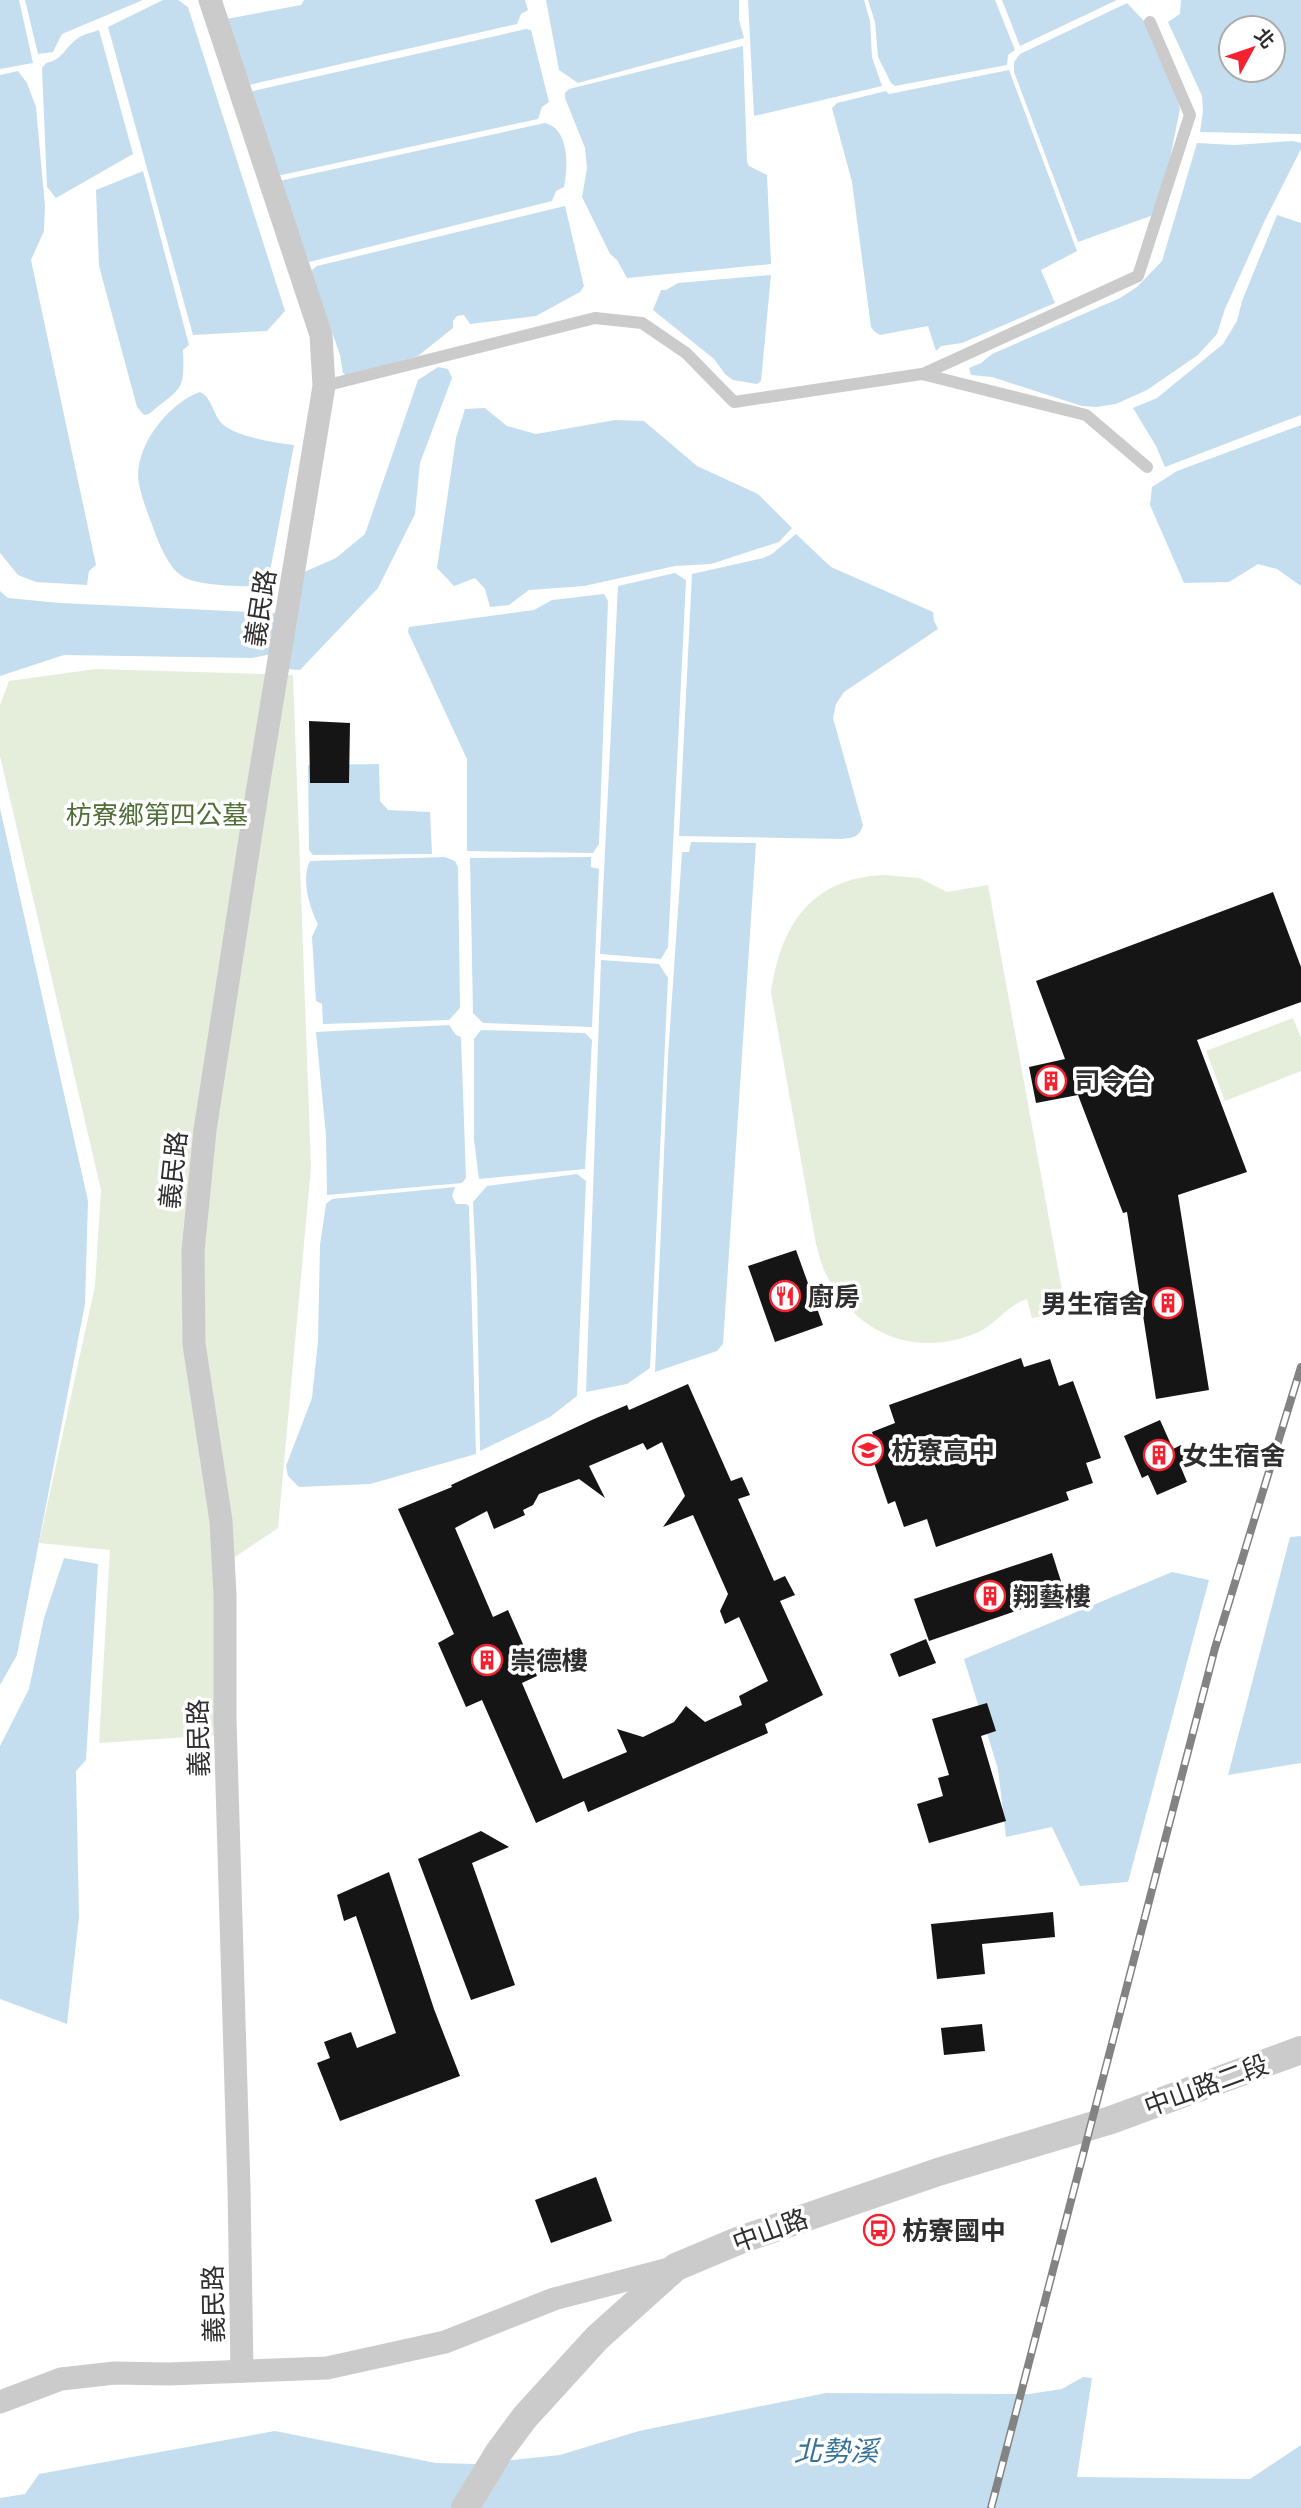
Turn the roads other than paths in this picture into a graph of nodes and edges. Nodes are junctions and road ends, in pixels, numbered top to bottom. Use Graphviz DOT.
graph roads {
  1 [pos="210,0"];
  2 [pos="1150,22"];
  3 [pos="922,374"];
  4 [pos="324,386"];
  5 [pos="1147,467"];
  6 [pos="1301,2049"];
  7 [pos="1111,2120"];
  8 [pos="676,2267"];
  9 [pos="242,2371"];
  10 [pos="0,2402"];
  11 [pos="465,2508"];
  1 -- 4 [label="street, 義民路"];
  2 -- 3 [label="lane"];
  3 -- 4 [label="lane"];
  3 -- 5 [label="lane"];
  4 -- 9 [label="street, 義民路"];
  6 -- 7 [label="street, 中山路二段"];
  7 -- 8 [label="street, 中山路"];
  8 -- 9 [label="street, 義民路"];
  8 -- 11 [label="street, 中山路"];
  9 -- 10 [label="street, 義民路"];
}
